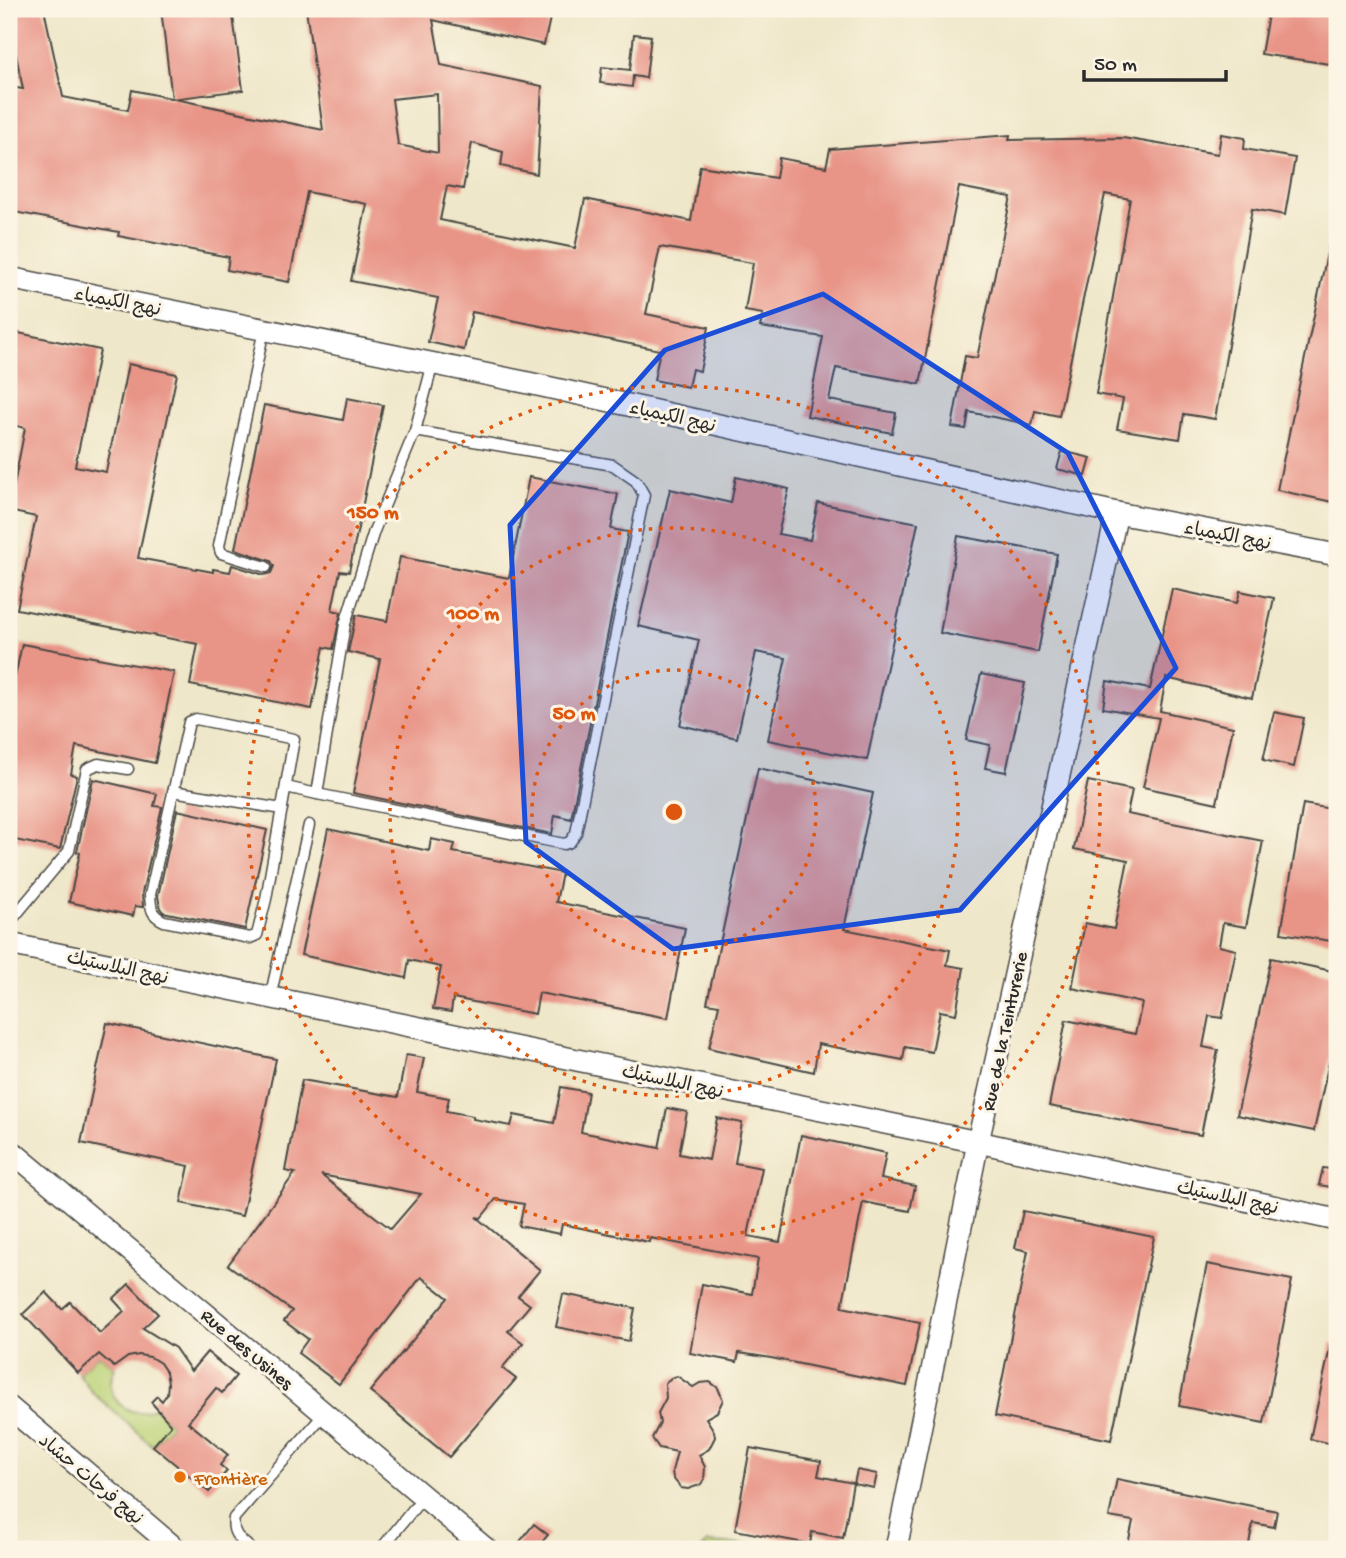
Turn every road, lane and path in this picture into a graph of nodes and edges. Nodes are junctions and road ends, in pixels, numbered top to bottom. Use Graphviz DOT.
graph roads {
  1 [pos="9,278"];
  2 [pos="264,329"];
  3 [pos="432,363"];
  4 [pos="415,431"];
  5 [pos="1117,513"];
  6 [pos="1337,555"];
  7 [pos="266,567"];
  8 [pos="128,769"];
  9 [pos="286,787"];
  10 [pos="173,791"];
  11 [pos="317,794"];
  12 [pos="282,809"];
  13 [pos="309,825"];
  14 [pos="9,923"];
  15 [pos="9,944"];
  16 [pos="270,998"];
  17 [pos="978,1142"];
  18 [pos="9,1149"];
  19 [pos="1337,1220"];
  20 [pos="9,1407"];
  21 [pos="325,1413"];
  22 [pos="424,1496"];
  23 [pos="176,1549"];
  24 [pos="251,1549"];
  25 [pos="382,1549"];
  26 [pos="486,1549"];
  27 [pos="896,1549"];
  1 -- 2 [label="street, نهج الكيمياء"];
  2 -- 3 [label="street, نهج الكيمياء"];
  2 -- 7 [label="lane"];
  3 -- 4 [label="lane"];
  3 -- 5 [label="street, نهج الكيمياء"];
  4 -- 11 [label="lane"];
  4 -- 11 [label="lane"];
  5 -- 6 [label="street, نهج الكيمياء"];
  5 -- 17 [label="street, Rue de la Teinturerie"];
  8 -- 14 [label="lane"];
  9 -- 10 [label="lane"];
  9 -- 11 [label="lane"];
  9 -- 12 [label="lane"];
  10 -- 12 [label="lane"];
  10 -- 12 [label="lane"];
  13 -- 16 [label="lane"];
  15 -- 16 [label="street, نهج البلاستيك"];
  16 -- 17 [label="street, نهج البلاستيك"];
  17 -- 19 [label="street, نهج البلاستيك"];
  17 -- 27 [label="street, Rue de la Teinturerie"];
  18 -- 21 [label="street, Rue des Usines"];
  20 -- 23 [label="street, نهج فرحات حشاد"];
  21 -- 22 [label="street, Rue des Usines"];
  21 -- 24 [label="lane"];
  22 -- 25 [label="lane"];
  22 -- 26 [label="street, Rue des Usines"];
}
